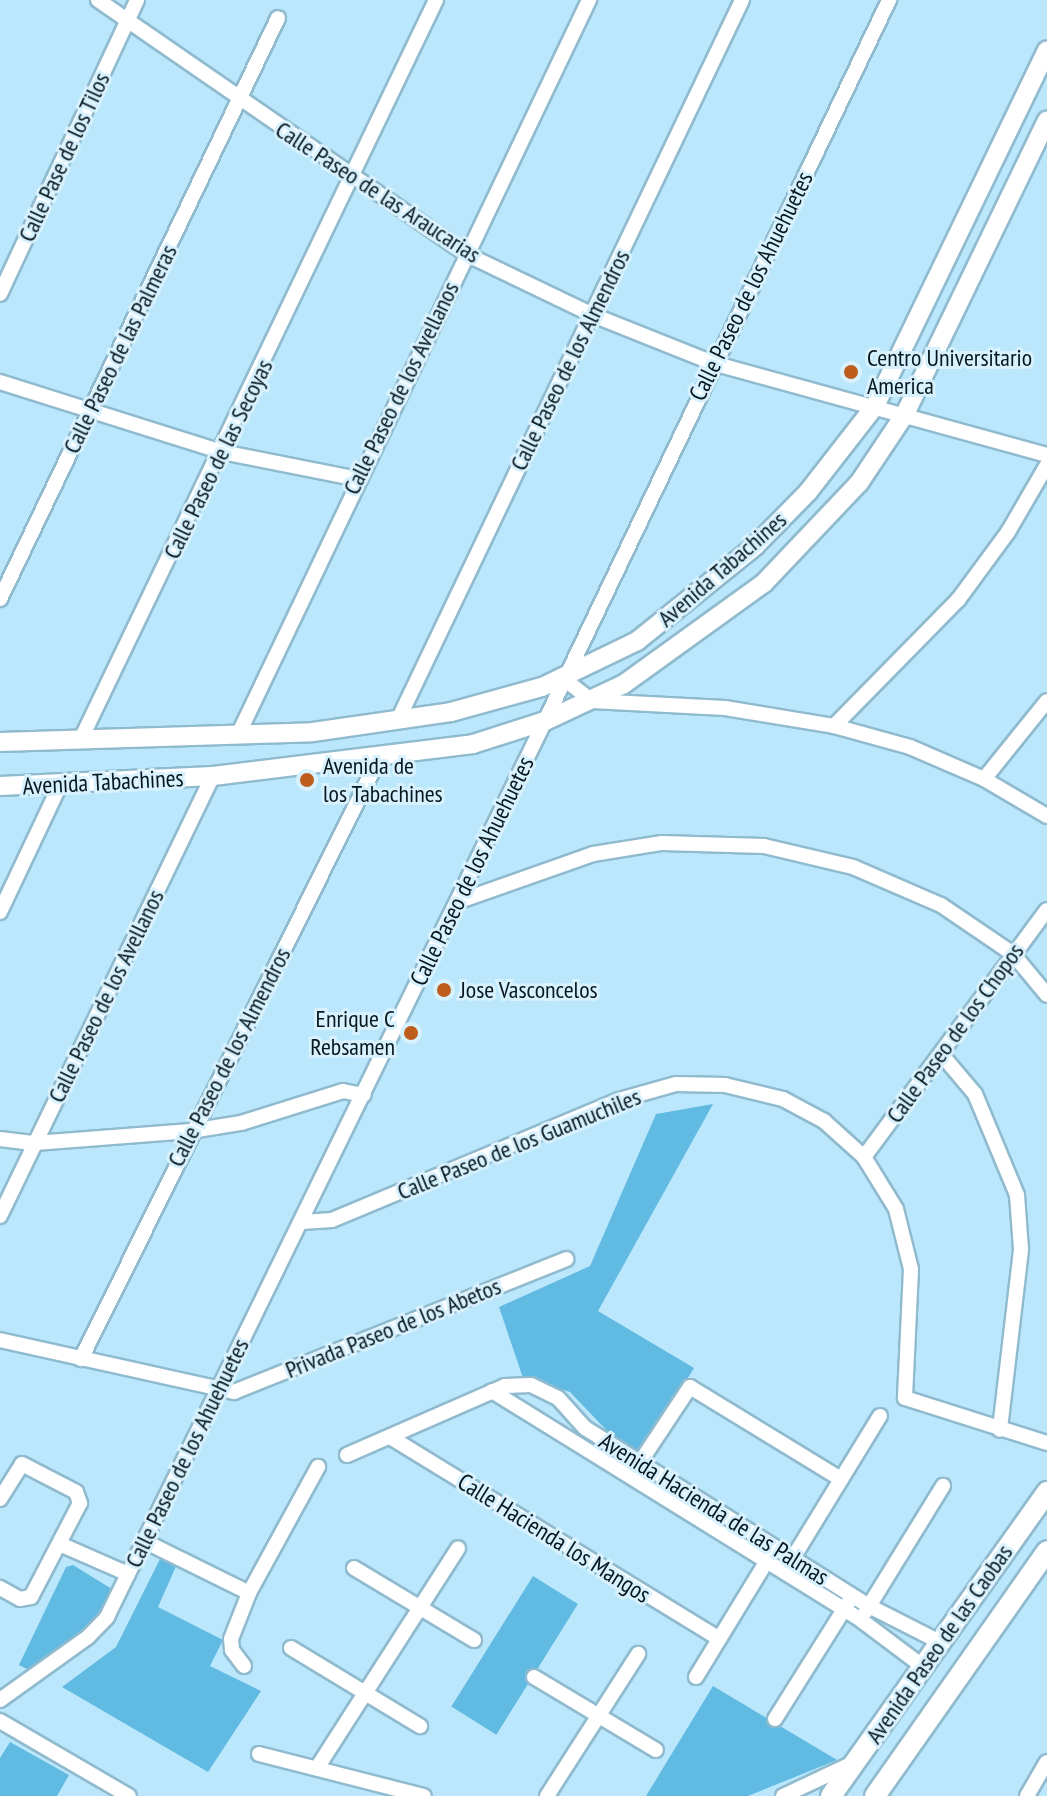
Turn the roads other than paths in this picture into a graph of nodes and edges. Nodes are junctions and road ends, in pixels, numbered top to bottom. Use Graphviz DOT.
graph roads {
  1 [pos="98,0"];
  2 [pos="137,0"];
  3 [pos="436,0"];
  4 [pos="589,0"];
  5 [pos="742,0"];
  6 [pos="889,0"];
  7 [pos="278,18"];
  8 [pos="127,20"];
  9 [pos="1047,50"];
  10 [pos="240,99"];
  11 [pos="1047,120"];
  12 [pos="355,179"];
  13 [pos="466,254"];
  14 [pos="0,294"];
  15 [pos="593,315"];
  16 [pos="713,363"];
  17 [pos="0,382"];
  18 [pos="875,406"];
  19 [pos="89,414"];
  20 [pos="905,414"];
  21 [pos="222,452"];
  22 [pos="1047,455"];
  23 [pos="1047,465"];
  24 [pos="358,479"];
  25 [pos="0,599"];
  26 [pos="564,679"];
  27 [pos="592,701"];
  28 [pos="1047,701"];
  29 [pos="398,720"];
  30 [pos="545,721"];
  31 [pos="834,726"];
  32 [pos="313,732"];
  33 [pos="238,735"];
  34 [pos="81,739"];
  35 [pos="0,742"];
  36 [pos="379,758"];
  37 [pos="315,764"];
  38 [pos="213,776"];
  39 [pos="984,779"];
  40 [pos="60,785"];
  41 [pos="0,786"];
  42 [pos="1047,816"];
  43 [pos="457,902"];
  44 [pos="1047,910"];
  45 [pos="0,912"];
  46 [pos="1013,954"];
  47 [pos="1047,995"];
  48 [pos="942,1055"];
  49 [pos="364,1095"];
  50 [pos="191,1131"];
  51 [pos="0,1139"];
  52 [pos="35,1143"];
  53 [pos="864,1157"];
  54 [pos="0,1216"];
  55 [pos="302,1222"];
  56 [pos="566,1259"];
  57 [pos="0,1340"];
  58 [pos="81,1359"];
  59 [pos="218,1391"];
  60 [pos="492,1391"];
  61 [pos="880,1416"];
  62 [pos="1000,1430"];
  63 [pos="390,1437"];
  64 [pos="1047,1443"];
  65 [pos="347,1455"];
  66 [pos="640,1462"];
  67 [pos="318,1467"];
  68 [pos="631,1478"];
  69 [pos="841,1479"];
  70 [pos="943,1486"];
  71 [pos="1047,1492"];
  72 [pos="0,1499"];
  73 [pos="144,1541"];
  74 [pos="1011,1542"];
  75 [pos="62,1545"];
  76 [pos="775,1547"];
  77 [pos="458,1548"];
  78 [pos="1044,1556"];
  79 [pos="793,1558"];
  80 [pos="766,1562"];
  81 [pos="354,1568"];
  82 [pos="784,1573"];
  83 [pos="128,1574"];
  84 [pos="0,1588"];
  85 [pos="249,1593"];
  86 [pos="853,1596"];
  87 [pos="869,1606"];
  88 [pos="420,1608"];
  89 [pos="844,1610"];
  90 [pos="861,1620"];
  91 [pos="719,1639"];
  92 [pos="933,1639"];
  93 [pos="474,1640"];
  94 [pos="291,1648"];
  95 [pos="638,1654"];
  96 [pos="917,1662"];
  97 [pos="244,1666"];
  98 [pos="534,1677"];
  99 [pos="696,1677"];
  100 [pos="365,1692"];
  101 [pos="0,1700"];
  102 [pos="598,1716"];
  103 [pos="775,1719"];
  104 [pos="0,1721"];
  105 [pos="420,1726"];
  106 [pos="656,1750"];
  107 [pos="259,1754"];
  108 [pos="1047,1762"];
  109 [pos="855,1763"];
  110 [pos="317,1768"];
  111 [pos="112,1792"];
  112 [pos="129,1796"];
  113 [pos="424,1796"];
  114 [pos="547,1796"];
  115 [pos="783,1796"];
  116 [pos="831,1796"];
  117 [pos="875,1796"];
  118 [pos="1027,1796"];
  1 -- 8 [label="street, Calle Paseo de las Araucarias"];
  2 -- 8 [label="street, Calle Pase de los Tilos"];
  3 -- 12 [label="street, Calle Paseo de las Secoyas"];
  4 -- 13 [label="street, Calle Paseo de los Avellanos"];
  5 -- 15 [label="street, Calle Paseo de los Almendros"];
  6 -- 16 [label="street, Calle Paseo de los Ahuehuetes"];
  7 -- 10 [label="street, Calle Paseo de las Palmeras"];
  8 -- 10 [label="street, Calle Paseo de las Araucarias"];
  8 -- 14 [label="street, Calle Pase de los Tilos"];
  9 -- 18 [label="street, Avenida Tabachines"];
  10 -- 12 [label="street, Calle Paseo de las Araucarias"];
  10 -- 19 [label="street, Calle Paseo de las Palmeras"];
  11 -- 20 [label="street, Avenida Tabachines"];
  12 -- 13 [label="street, Calle Paseo de las Araucarias"];
  12 -- 21 [label="street, Calle Paseo de las Secoyas"];
  13 -- 15 [label="street, Calle Paseo de las Araucarias"];
  13 -- 24 [label="street, Calle Paseo de los Avellanos"];
  15 -- 16 [label="street, Calle Paseo de las Araucarias"];
  15 -- 29 [label="street, Calle Paseo de los Almendros"];
  16 -- 18 [label="street, Calle Paseo de las Araucarias"];
  16 -- 26 [label="street, Calle Paseo de los Ahuehuetes"];
  17 -- 19 [label="street"];
  18 -- 20 [label="street, Calle Paseo de las Araucarias"];
  18 -- 26 [label="street, Avenida Tabachines"];
  19 -- 21 [label="street"];
  19 -- 25 [label="street, Calle Paseo de las Palmeras"];
  20 -- 22 [label="street, Calle Paseo de las Araucarias"];
  20 -- 27 [label="street, Avenida Tabachines"];
  21 -- 24 [label="street"];
  21 -- 34 [label="street, Calle Paseo de las Secoyas"];
  23 -- 31 [label="street"];
  24 -- 33 [label="street, Calle Paseo de los Avellanos"];
  26 -- 27 [label="street"];
  26 -- 29 [label="street, Avenida Tabachines"];
  26 -- 30 [label="street, Calle Paseo de los Ahuehuetes"];
  27 -- 30 [label="street, Avenida Tabachines"];
  27 -- 31 [label="street"];
  28 -- 39 [label="street"];
  29 -- 32 [label="street, Avenida Tabachines"];
  30 -- 36 [label="street, Avenida Tabachines"];
  30 -- 43 [label="street, Calle Paseo de los Ahuehuetes"];
  31 -- 39 [label="street"];
  32 -- 33 [label="street, Avenida Tabachines"];
  32 -- 37 [label="street"];
  33 -- 34 [label="street, Avenida Tabachines"];
  34 -- 35 [label="street, Avenida Tabachines"];
  36 -- 37 [label="street, Avenida Tabachines"];
  36 -- 50 [label="street, Calle Paseo de los Almendros"];
  37 -- 38 [label="street, Avenida Tabachines"];
  38 -- 40 [label="street, Avenida Tabachines"];
  38 -- 52 [label="street, Calle Paseo de los Avellanos"];
  39 -- 42 [label="street"];
  40 -- 41 [label="street, Avenida Tabachines"];
  40 -- 45 [label="street"];
  43 -- 46 [label="street"];
  43 -- 49 [label="street, Calle Paseo de los Ahuehuetes"];
  44 -- 46 [label="street, Calle Paseo de los Chopos"];
  46 -- 47 [label="street"];
  46 -- 48 [label="street, Calle Paseo de los Chopos"];
  48 -- 53 [label="street, Calle Paseo de los Chopos"];
  48 -- 62 [label="street"];
  49 -- 50 [label="street"];
  49 -- 55 [label="street, Calle Paseo de los Ahuehuetes"];
  50 -- 52 [label="street"];
  50 -- 58 [label="street, Calle Paseo de los Almendros"];
  51 -- 52 [label="street"];
  52 -- 54 [label="street, Calle Paseo de los Avellanos"];
  53 -- 55 [label="street, Calle Paseo de los Guamuchiles"];
  53 -- 62 [label="street, Calle Paseo de los Guamuchiles"];
  55 -- 59 [label="street, Calle Paseo de los Ahuehuetes"];
  56 -- 59 [label="street, Privada Paseo de los Abetos"];
  57 -- 58 [label="street"];
  58 -- 59 [label="street"];
  59 -- 73 [label="street, Calle Paseo de los Ahuehuetes"];
  60 -- 63 [label="street, Avenida Hacienda de las Palmas"];
  60 -- 66 [label="street, Avenida Hacienda de las Palmas"];
  60 -- 68 [label="street, Avenida Hacienda de las Palmas"];
  61 -- 69 [label="street"];
  62 -- 64 [label="street"];
  63 -- 65 [label="street, Avenida Hacienda de las Palmas"];
  63 -- 91 [label="street, Calle Hacienda los Mangos"];
  66 -- 68 [label="street"];
  66 -- 69 [label="street"];
  66 -- 76 [label="street, Avenida Hacienda de las Palmas"];
  67 -- 85 [label="street"];
  68 -- 80 [label="street, Avenida Hacienda de las Palmas"];
  69 -- 79 [label="street"];
  70 -- 87 [label="street"];
  71 -- 74 [label="main road, Avenida Paseo de las Caobas"];
  72 -- 75 [label="street"];
  73 -- 83 [label="street, Calle Paseo de los Ahuehuetes"];
  73 -- 85 [label="street"];
  74 -- 78 [label="main road"];
  74 -- 92 [label="main road, Avenida Paseo de las Caobas"];
  75 -- 83 [label="street"];
  75 -- 84 [label="street"];
  76 -- 79 [label="street, Avenida Hacienda de las Palmas"];
  76 -- 80 [label="street"];
  77 -- 88 [label="street"];
  78 -- 117 [label="main road, Avenida Paseo de las Caobas"];
  79 -- 82 [label="street"];
  79 -- 86 [label="street, Avenida Hacienda de las Palmas"];
  80 -- 82 [label="street, Avenida Hacienda de las Palmas"];
  80 -- 91 [label="street"];
  81 -- 88 [label="street"];
  82 -- 89 [label="street, Avenida Hacienda de las Palmas"];
  83 -- 101 [label="street, Calle Paseo de los Ahuehuetes"];
  85 -- 97 [label="street"];
  86 -- 87 [label="street, Avenida Hacienda de las Palmas"];
  86 -- 89 [label="street"];
  87 -- 90 [label="street"];
  87 -- 92 [label="street, Avenida Hacienda de las Palmas"];
  88 -- 93 [label="street"];
  88 -- 100 [label="street"];
  89 -- 90 [label="street, Avenida Hacienda de las Palmas"];
  89 -- 103 [label="street"];
  90 -- 96 [label="street, Avenida Hacienda de las Palmas"];
  91 -- 99 [label="street"];
  92 -- 96 [label="main road, Avenida Paseo de las Caobas"];
  94 -- 100 [label="street"];
  95 -- 102 [label="street"];
  96 -- 109 [label="main road, Avenida Paseo de las Caobas"];
  98 -- 102 [label="street"];
  100 -- 105 [label="street"];
  100 -- 110 [label="street"];
  102 -- 106 [label="street"];
  102 -- 114 [label="street"];
  104 -- 111 [label="street"];
  107 -- 110 [label="street"];
  108 -- 118 [label="street"];
  109 -- 115 [label="street"];
  109 -- 116 [label="main road, Avenida Paseo de las Caobas"];
  110 -- 113 [label="street"];
  111 -- 112 [label="street"];
}
